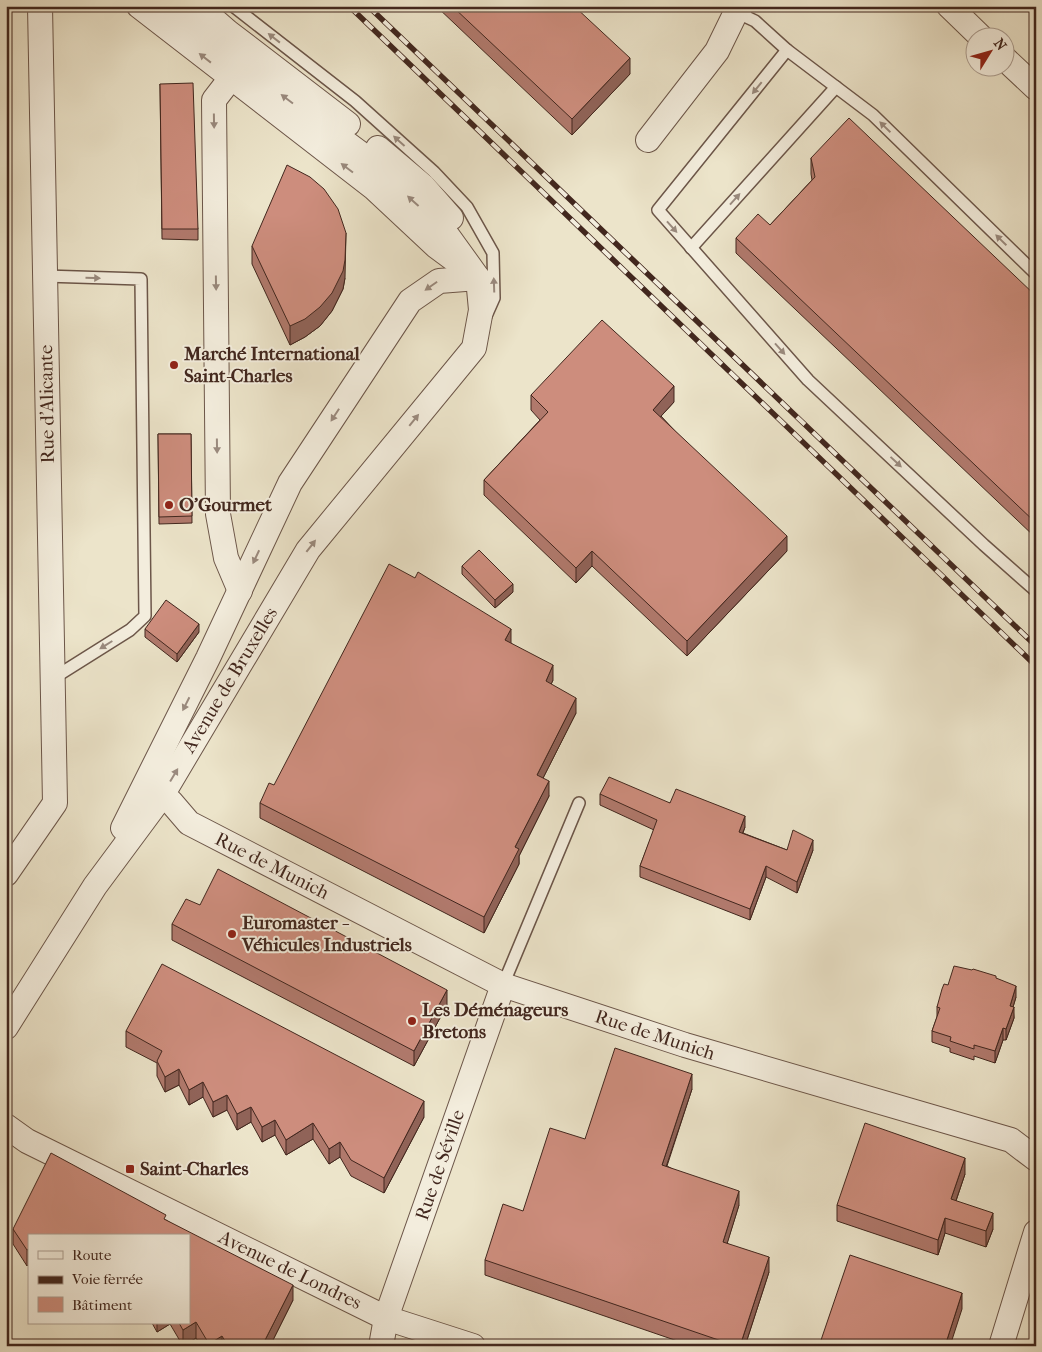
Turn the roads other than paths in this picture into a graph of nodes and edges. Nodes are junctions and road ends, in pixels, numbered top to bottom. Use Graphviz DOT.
graph roads {
  1 [pos="40,6"];
  2 [pos="139,6"];
  3 [pos="169,6"];
  4 [pos="198,6"];
  5 [pos="233,6"];
  6 [pos="949,6"];
  7 [pos="736,8"];
  8 [pos="972,28"];
  9 [pos="788,50"];
  10 [pos="1014,67"];
  11 [pos="231,78"];
  12 [pos="836,87"];
  13 [pos="1036,88"];
  14 [pos="648,140"];
  15 [pos="691,248"];
  16 [pos="1036,274"];
  17 [pos="45,276"];
  18 [pos="478,278"];
  19 [pos="474,348"];
  20 [pos="240,591"];
  21 [pos="1036,591"];
  22 [pos="52,679"];
  23 [pos="161,797"];
  24 [pos="580,803"];
  25 [pos="6,874"];
  26 [pos="94,886"];
  27 [pos="503,985"];
  28 [pos="6,1027"];
  29 [pos="6,1126"];
  30 [pos="1036,1159"];
  31 [pos="1036,1232"];
  32 [pos="386,1318"];
  33 [pos="381,1346"];
  34 [pos="473,1346"];
  35 [pos="1001,1346"];
  1 -- 17 [label="street, Rue d'Alicante"];
  11 -- 2 [label="street, one-way"];
  18 -- 3 [label="street, one-way"];
  4 -- 18 [label="street"];
  19 -- 5 [label="lane, one-way"];
  6 -- 8 [label="street"];
  7 -- 9 [label="lane"];
  7 -- 14 [label="street"];
  9 -- 12 [label="lane"];
  9 -- 15 [label="lane, one-way"];
  10 -- 13 [label="street"];
  18 -- 11 [label="street, one-way"];
  11 -- 20 [label="street, one-way"];
  15 -- 12 [label="lane, one-way"];
  16 -- 12 [label="lane, one-way"];
  15 -- 21 [label="lane, one-way"];
  17 -- 22 [label="street, Rue d'Alicante"];
  17 -- 22 [label="lane, one-way"];
  18 -- 19 [label="street"];
  18 -- 20 [label="street, one-way"];
  23 -- 19 [label="street, Avenue de Bruxelles, one-way"];
  20 -- 26 [label="street, one-way"];
  22 -- 25 [label="street, Rue d'Alicante"];
  23 -- 26 [label="street, Avenue de Bruxelles"];
  23 -- 27 [label="street, Rue de Munich"];
  24 -- 27 [label="lane"];
  26 -- 28 [label="street, Avenue de Bruxelles"];
  27 -- 30 [label="street, Rue de Munich"];
  27 -- 32 [label="street, Rue de Séville"];
  29 -- 32 [label="street, Avenue de Londres"];
  31 -- 35 [label="street"];
  32 -- 33 [label="street, Rue de Séville"];
  32 -- 34 [label="street, Avenue de Londres"];
}
